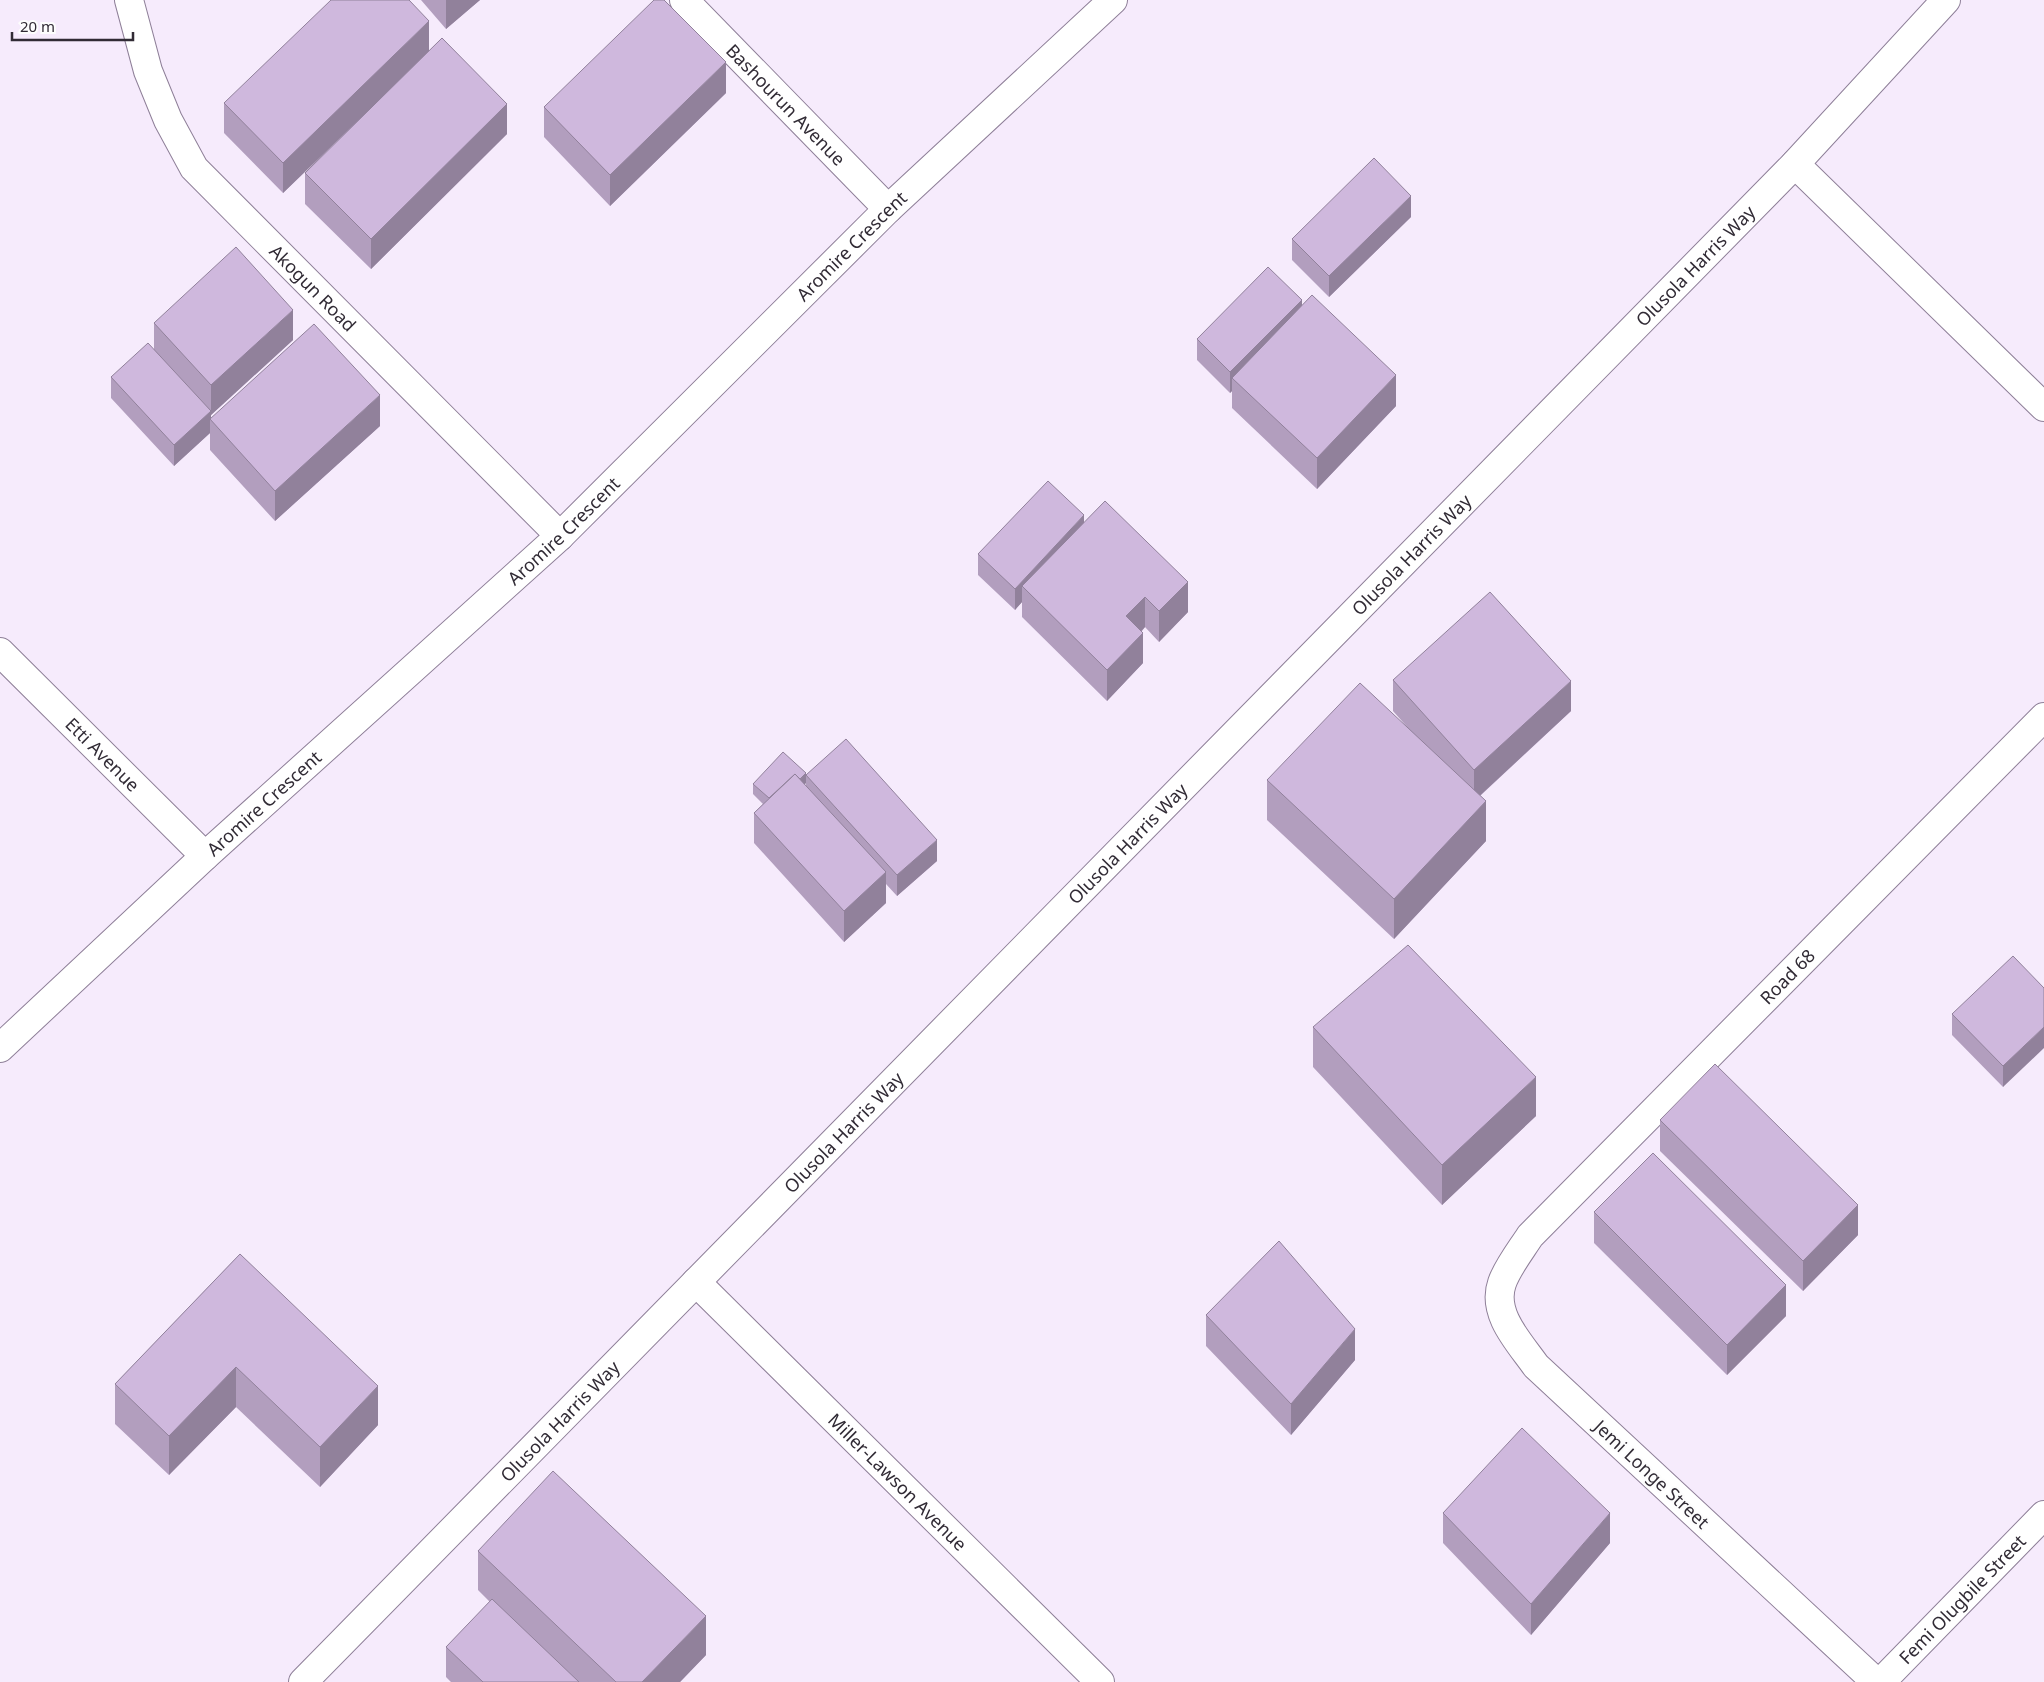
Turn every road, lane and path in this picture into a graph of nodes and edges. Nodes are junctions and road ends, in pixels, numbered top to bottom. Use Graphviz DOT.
graph roads {
  1 [pos="129,0"];
  2 [pos="684,0"];
  3 [pos="1113,0"];
  4 [pos="1946,0"];
  5 [pos="1795,164"];
  6 [pos="888,209"];
  7 [pos="2044,407"];
  8 [pos="560,536"];
  9 [pos="0,652"];
  10 [pos="2044,717"];
  11 [pos="205,856"];
  12 [pos="0,1048"];
  13 [pos="1530,1236"];
  14 [pos="696,1282"];
  15 [pos="2044,1515"];
  16 [pos="303,1682"];
  17 [pos="1100,1682"];
  18 [pos="1876,1682"];
  19 [pos="1881,1682"];
  1 -- 8 [label="street, Akogun Road"];
  2 -- 6 [label="street, Bashourun Avenue"];
  3 -- 6 [label="street, Aromire Crescent"];
  4 -- 5 [label="street, Olusola Harris Way"];
  5 -- 7 [label="street"];
  5 -- 14 [label="street, Olusola Harris Way"];
  6 -- 8 [label="street, Aromire Crescent"];
  8 -- 11 [label="street, Aromire Crescent"];
  9 -- 11 [label="street, Etti Avenue"];
  10 -- 13 [label="street, Road 68"];
  11 -- 12 [label="street, Aromire Crescent"];
  13 -- 18 [label="street, Jemi Longe Street"];
  14 -- 16 [label="street, Olusola Harris Way"];
  14 -- 17 [label="street, Miller-Lawson Avenue"];
  15 -- 19 [label="street, Femi Olugbile Street"];
}
